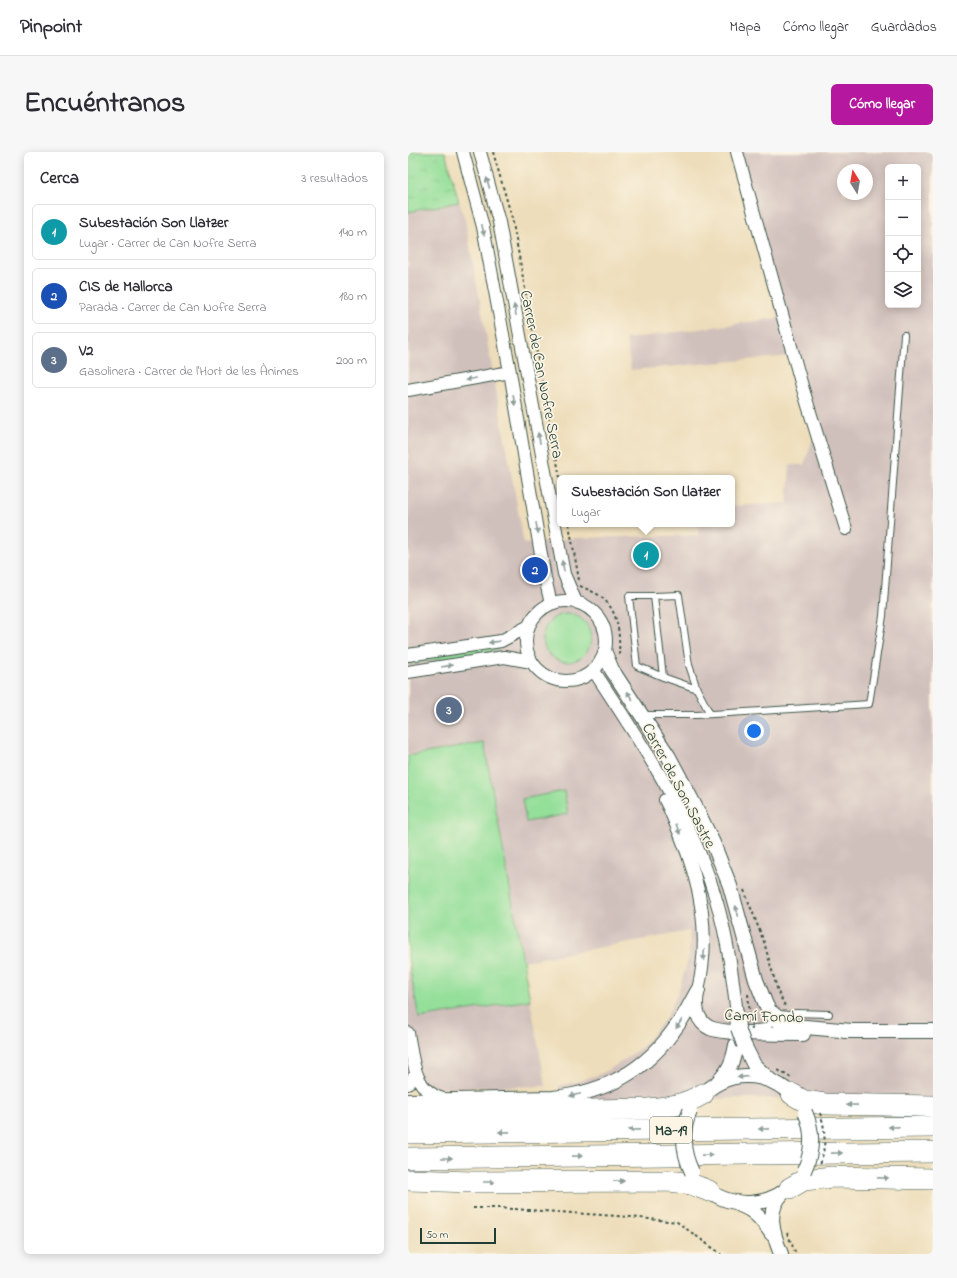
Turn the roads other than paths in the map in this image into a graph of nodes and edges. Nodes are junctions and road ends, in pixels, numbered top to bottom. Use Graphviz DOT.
graph roads {
  1 [pos="463,152"];
  2 [pos="480,152"];
  3 [pos="737,152"];
  4 [pos="904,335"];
  5 [pos="510,372"];
  6 [pos="408,390"];
  7 [pos="846,529"];
  8 [pos="654,596"];
  9 [pos="576,602"];
  10 [pos="551,604"];
  11 [pos="529,626"];
  12 [pos="605,653"];
  13 [pos="408,655"];
  14 [pos="532,662"];
  15 [pos="594,671"];
  16 [pos="408,672"];
  17 [pos="663,677"];
  18 [pos="697,689"];
  19 [pos="710,714"];
  20 [pos="642,715"];
  21 [pos="642,744"];
  22 [pos="743,934"];
  23 [pos="698,990"];
  24 [pos="766,1005"];
  25 [pos="829,1014"];
  26 [pos="783,1017"];
  27 [pos="734,1025"];
  28 [pos="755,1028"];
  29 [pos="852,1030"];
  30 [pos="933,1031"];
  31 [pos="408,1033"];
  32 [pos="740,1045"];
  33 [pos="416,1074"];
  34 [pos="770,1080"];
  35 [pos="408,1084"];
  36 [pos="710,1089"];
  37 [pos="792,1094"];
  38 [pos="447,1100"];
  39 [pos="408,1101"];
  40 [pos="933,1106"];
  41 [pos="408,1113"];
  42 [pos="933,1127"];
  43 [pos="408,1133"];
  44 [pos="933,1152"];
  45 [pos="408,1158"];
  46 [pos="933,1179"];
  47 [pos="408,1180"];
  48 [pos="787,1190"];
  49 [pos="709,1191"];
  50 [pos="736,1203"];
  51 [pos="781,1234"];
  52 [pos="781,1254"];
  1 -- 5 [label="street, Carrer de Can Nofre Serra, one-way"];
  9 -- 2 [label="street, Carrer de Can Nofre Serra, one-way"];
  3 -- 7 [label="street"];
  4 -- 19 [label="lane"];
  5 -- 6 [label="street, one-way"];
  5 -- 10 [label="street, Carrer de Can Nofre Serra, one-way"];
  8 -- 17 [label="lane"];
  8 -- 17 [label="lane"];
  8 -- 18 [label="lane"];
  9 -- 10 [label="street"];
  9 -- 12 [label="street"];
  10 -- 11 [label="street"];
  11 -- 13 [label="street, one-way"];
  11 -- 14 [label="street"];
  12 -- 15 [label="street"];
  20 -- 12 [label="street, one-way"];
  14 -- 15 [label="street"];
  16 -- 14 [label="street, one-way"];
  15 -- 21 [label="street, Carrer de Son Sastre"];
  17 -- 18 [label="lane"];
  18 -- 19 [label="lane"];
  19 -- 20 [label="lane"];
  22 -- 20 [label="street, one-way"];
  21 -- 23 [label="street, one-way"];
  21 -- 27 [label="street, Carrer de Son Sastre"];
  22 -- 24 [label="street"];
  22 -- 26 [label="lane"];
  23 -- 27 [label="street, Camí Fondo"];
  23 -- 38 [label="street, one-way"];
  24 -- 26 [label="street"];
  24 -- 28 [label="street"];
  25 -- 26 [label="lane"];
  26 -- 28 [label="lane"];
  26 -- 29 [label="street"];
  27 -- 28 [label="street"];
  27 -- 29 [label="street, Camí Fondo"];
  27 -- 32 [label="street"];
  29 -- 30 [label="street, Camí Fondo"];
  31 -- 33 [label="street"];
  32 -- 34 [label="street"];
  32 -- 36 [label="street"];
  33 -- 35 [label="street"];
  33 -- 38 [label="street"];
  34 -- 36 [label="street, one-way"];
  34 -- 37 [label="street"];
  36 -- 41 [label="highway"];
  36 -- 49 [label="street, bridge"];
  40 -- 37 [label="highway, one-way"];
  37 -- 48 [label="street, bridge"];
  38 -- 39 [label="street"];
  42 -- 43 [label="highway, Ma-19, one-way"];
  45 -- 44 [label="highway, Ma-19, one-way"];
  48 -- 46 [label="highway, one-way"];
  47 -- 49 [label="highway, one-way"];
  48 -- 50 [label="street"];
  48 -- 51 [label="street"];
  49 -- 50 [label="street"];
  50 -- 51 [label="street"];
  51 -- 52 [label="street"];
}
